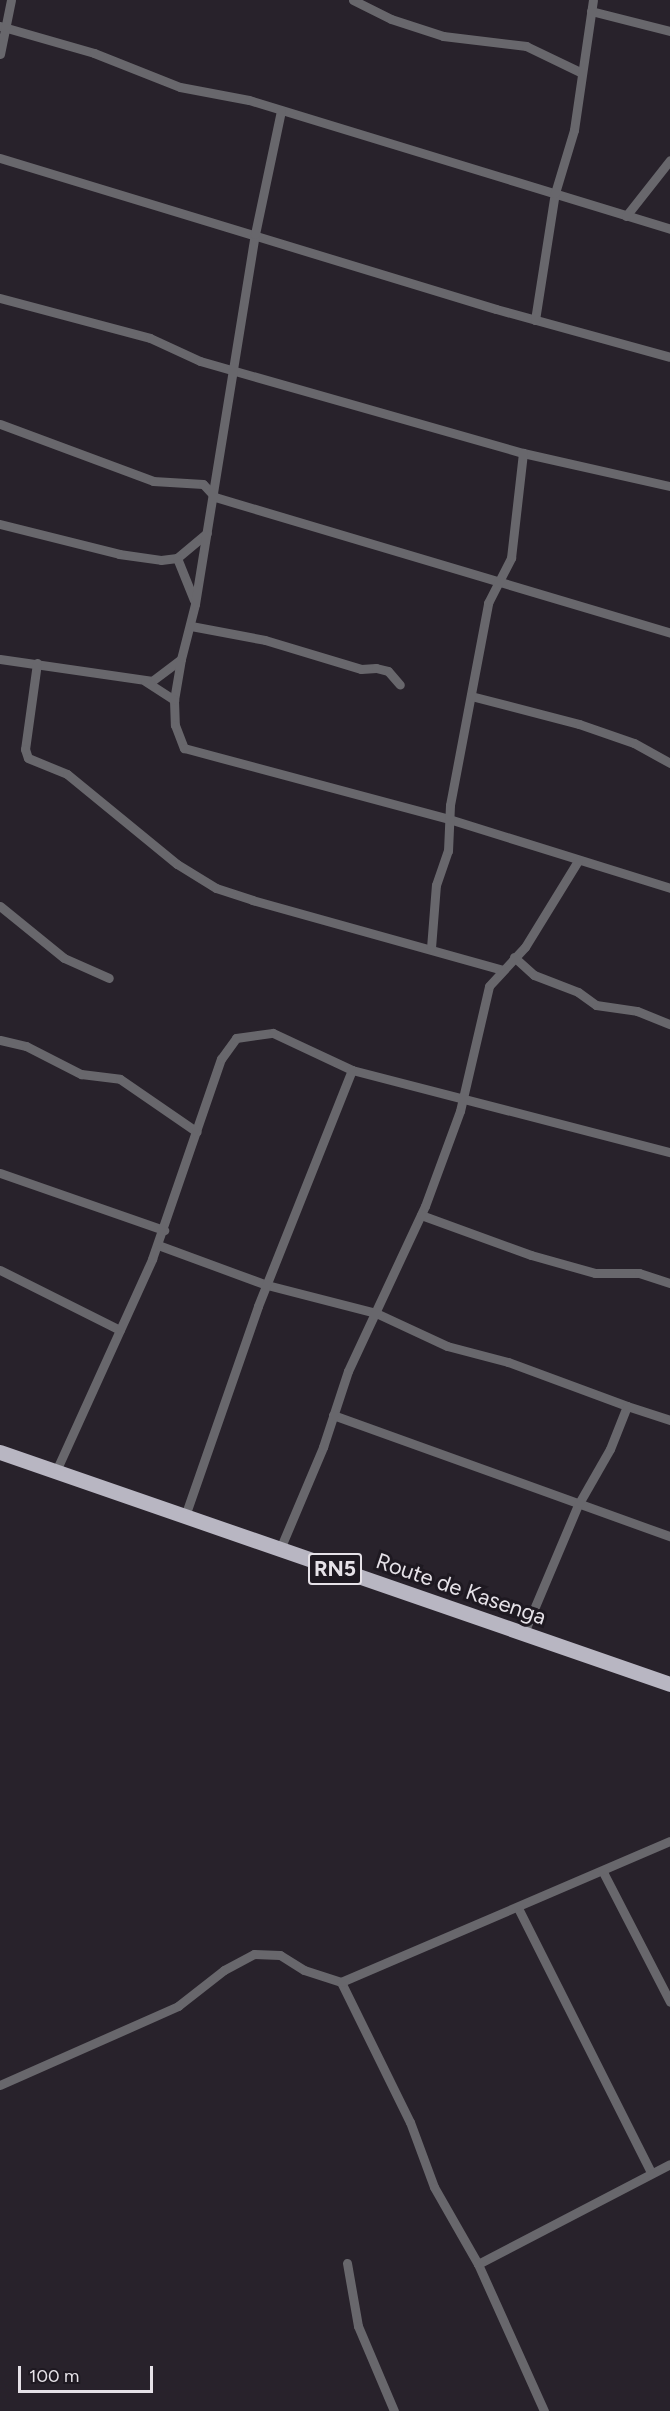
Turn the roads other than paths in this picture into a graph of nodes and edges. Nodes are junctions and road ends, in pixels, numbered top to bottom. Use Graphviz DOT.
graph roads {
  1 [pos="11,0"];
  2 [pos="353,0"];
  3 [pos="593,0"];
  4 [pos="591,11"];
  5 [pos="4,27"];
  6 [pos="670,31"];
  7 [pos="0,54"];
  8 [pos="582,73"];
  9 [pos="281,111"];
  10 [pos="0,158"];
  11 [pos="670,160"];
  12 [pos="555,192"];
  13 [pos="626,216"];
  14 [pos="670,230"];
  15 [pos="255,234"];
  16 [pos="0,298"];
  17 [pos="535,320"];
  18 [pos="670,357"];
  19 [pos="235,370"];
  20 [pos="0,424"];
  21 [pos="523,453"];
  22 [pos="670,486"];
  23 [pos="214,496"];
  24 [pos="0,524"];
  25 [pos="207,533"];
  26 [pos="177,558"];
  27 [pos="499,579"];
  28 [pos="195,604"];
  29 [pos="191,626"];
  30 [pos="670,633"];
  31 [pos="0,658"];
  32 [pos="181,659"];
  33 [pos="37,663"];
  34 [pos="143,680"];
  35 [pos="400,685"];
  36 [pos="471,696"];
  37 [pos="174,700"];
  38 [pos="670,763"];
  39 [pos="449,819"];
  40 [pos="578,861"];
  41 [pos="670,888"];
  42 [pos="0,906"];
  43 [pos="431,948"];
  44 [pos="514,957"];
  45 [pos="502,970"];
  46 [pos="109,978"];
  47 [pos="670,1024"];
  48 [pos="0,1040"];
  49 [pos="352,1070"];
  50 [pos="460,1097"];
  51 [pos="197,1132"];
  52 [pos="670,1152"];
  53 [pos="0,1173"];
  54 [pos="421,1215"];
  55 [pos="164,1230"];
  56 [pos="158,1245"];
  57 [pos="0,1270"];
  58 [pos="670,1282"];
  59 [pos="267,1285"];
  60 [pos="376,1313"];
  61 [pos="120,1330"];
  62 [pos="627,1406"];
  63 [pos="333,1415"];
  64 [pos="670,1420"];
  65 [pos="0,1452"];
  66 [pos="56,1471"];
  67 [pos="578,1505"];
  68 [pos="185,1516"];
  69 [pos="670,1536"];
  70 [pos="280,1549"];
  71 [pos="523,1635"];
  72 [pos="670,1684"];
  73 [pos="670,1841"];
  74 [pos="603,1872"];
  75 [pos="518,1908"];
  76 [pos="341,1982"];
  77 [pos="670,2002"];
  78 [pos="0,2085"];
  79 [pos="669,2168"];
  80 [pos="651,2173"];
  81 [pos="347,2263"];
  82 [pos="478,2264"];
  83 [pos="394,2411"];
  84 [pos="543,2411"];
  1 -- 5 [label="street"];
  2 -- 8 [label="street"];
  3 -- 4 [label="street"];
  4 -- 6 [label="street"];
  4 -- 8 [label="street"];
  5 -- 7 [label="street"];
  5 -- 9 [label="street"];
  8 -- 12 [label="street"];
  9 -- 12 [label="street"];
  9 -- 15 [label="street"];
  10 -- 15 [label="street"];
  11 -- 13 [label="street"];
  12 -- 13 [label="street"];
  12 -- 17 [label="street"];
  13 -- 14 [label="street"];
  15 -- 17 [label="street"];
  15 -- 19 [label="street"];
  16 -- 19 [label="street"];
  17 -- 18 [label="street"];
  19 -- 21 [label="street"];
  19 -- 23 [label="street"];
  20 -- 23 [label="street"];
  21 -- 22 [label="street"];
  21 -- 27 [label="street"];
  23 -- 25 [label="street"];
  23 -- 27 [label="street"];
  24 -- 26 [label="street"];
  25 -- 26 [label="street"];
  25 -- 28 [label="street"];
  26 -- 28 [label="street"];
  27 -- 30 [label="street"];
  27 -- 36 [label="street"];
  28 -- 29 [label="street"];
  29 -- 32 [label="street"];
  29 -- 35 [label="street"];
  31 -- 33 [label="street"];
  32 -- 34 [label="street"];
  32 -- 37 [label="street"];
  33 -- 34 [label="street"];
  33 -- 43 [label="street"];
  34 -- 37 [label="street"];
  36 -- 38 [label="street"];
  36 -- 39 [label="street"];
  37 -- 39 [label="street"];
  39 -- 40 [label="street"];
  39 -- 43 [label="street"];
  40 -- 41 [label="street"];
  40 -- 44 [label="street"];
  42 -- 46 [label="street"];
  43 -- 45 [label="street"];
  44 -- 45 [label="street"];
  44 -- 47 [label="street"];
  45 -- 50 [label="street"];
  48 -- 51 [label="street"];
  49 -- 50 [label="street"];
  49 -- 51 [label="street"];
  49 -- 59 [label="street"];
  50 -- 52 [label="street"];
  50 -- 54 [label="street"];
  51 -- 55 [label="street"];
  53 -- 55 [label="street"];
  54 -- 58 [label="street"];
  54 -- 60 [label="street"];
  55 -- 56 [label="street"];
  56 -- 59 [label="street"];
  56 -- 61 [label="street"];
  57 -- 61 [label="street"];
  59 -- 60 [label="street"];
  59 -- 68 [label="street"];
  60 -- 62 [label="street"];
  60 -- 63 [label="street"];
  61 -- 66 [label="street"];
  62 -- 64 [label="street"];
  62 -- 67 [label="street"];
  63 -- 67 [label="street"];
  63 -- 70 [label="street"];
  65 -- 66 [label="highway, Route de Kasenga / RN5"];
  66 -- 68 [label="highway, Route de Kasenga / RN5"];
  67 -- 69 [label="street"];
  67 -- 71 [label="street"];
  68 -- 70 [label="highway, Route de Kasenga / RN5"];
  70 -- 71 [label="highway, Route de Kasenga / RN5"];
  71 -- 72 [label="highway, Route de Kasenga / RN5"];
  73 -- 74 [label="street"];
  74 -- 75 [label="street"];
  74 -- 77 [label="street"];
  75 -- 76 [label="street"];
  75 -- 80 [label="street"];
  76 -- 78 [label="street"];
  76 -- 82 [label="street"];
  79 -- 80 [label="street"];
  80 -- 82 [label="street"];
  81 -- 83 [label="street"];
  82 -- 84 [label="street"];
}
